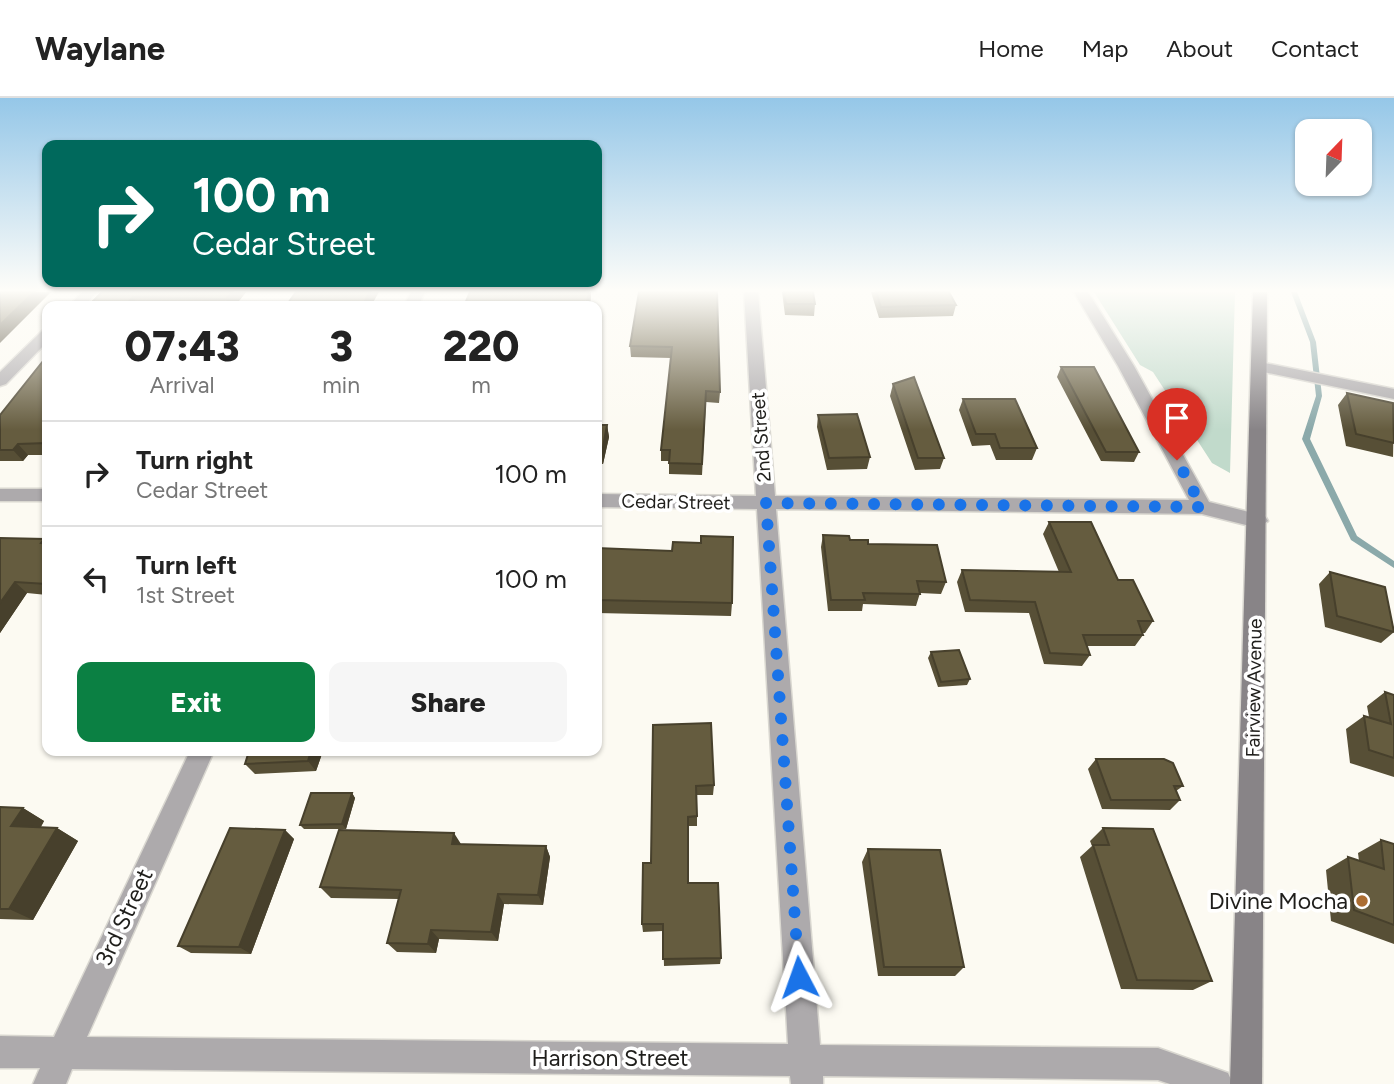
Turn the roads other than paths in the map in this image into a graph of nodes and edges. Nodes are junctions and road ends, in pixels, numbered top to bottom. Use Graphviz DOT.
graph roads {
  1 [pos="754,338"];
  2 [pos="1109,338"];
  3 [pos="1261,338"];
  4 [pos="42,339"];
  5 [pos="1261,368"];
  6 [pos="0,381"];
  7 [pos="1394,394"];
  8 [pos="0,495"];
  9 [pos="42,495"];
  10 [pos="602,501"];
  11 [pos="766,503"];
  12 [pos="1202,507"];
  13 [pos="1258,521"];
  14 [pos="200,756"];
  15 [pos="0,1052"];
  16 [pos="61,1053"];
  17 [pos="806,1072"];
  18 [pos="49,1084"];
  19 [pos="1217,1084"];
  20 [pos="1246,1084"];
  1 -- 11 [label="street, 2nd Street"];
  2 -- 12 [label="street"];
  3 -- 5 [label="main road, Fairview Avenue"];
  4 -- 6 [label="street"];
  5 -- 7 [label="street"];
  5 -- 13 [label="main road, Fairview Avenue"];
  8 -- 9 [label="street"];
  10 -- 11 [label="street, Cedar Street"];
  11 -- 12 [label="street, Cedar Street"];
  11 -- 17 [label="street, 2nd Street"];
  12 -- 13 [label="street, Cedar Street"];
  13 -- 20 [label="main road, Fairview Avenue"];
  14 -- 16 [label="street, 3rd Street"];
  15 -- 16 [label="street, Harrison Street"];
  16 -- 17 [label="street, Harrison Street"];
  16 -- 18 [label="street, 3rd Street"];
  17 -- 19 [label="street, Harrison Street"];
}
